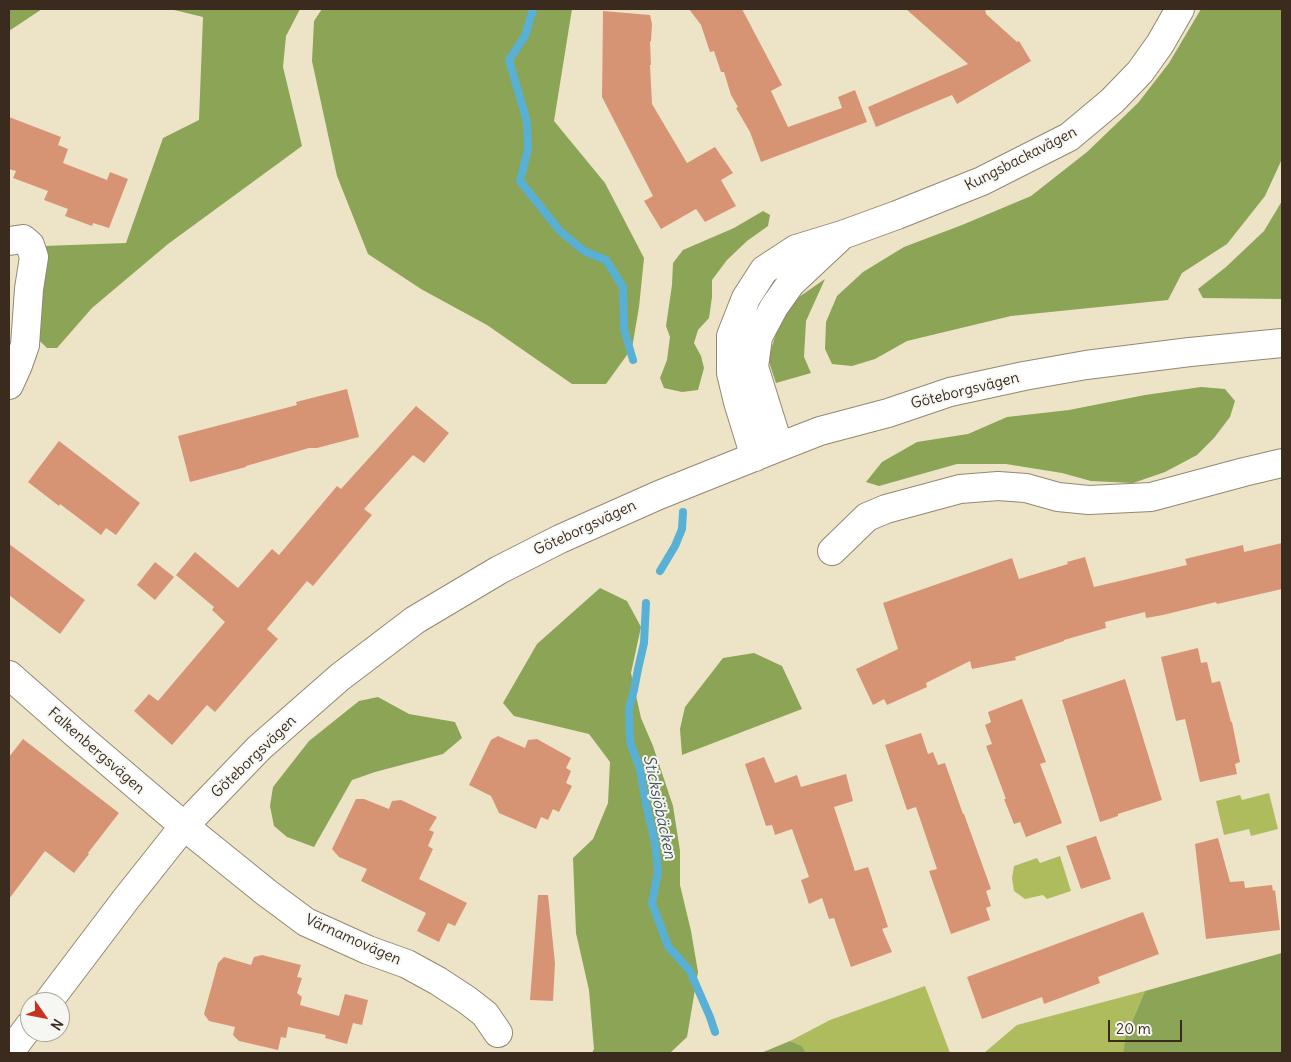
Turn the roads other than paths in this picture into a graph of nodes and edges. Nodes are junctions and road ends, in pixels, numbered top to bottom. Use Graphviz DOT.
graph roads {
  1 [pos="1180,9"];
  2 [pos="9,241"];
  3 [pos="18,297"];
  4 [pos="1282,343"];
  5 [pos="9,386"];
  6 [pos="767,452"];
  7 [pos="1282,463"];
  8 [pos="832,551"];
  9 [pos="9,674"];
  10 [pos="184,826"];
  11 [pos="56,992"];
  12 [pos="498,1033"];
  13 [pos="20,1038"];
  14 [pos="9,1052"];
  1 -- 6 [label="street, Kungsbackavägen"];
  2 -- 3 [label="street"];
  3 -- 5 [label="street"];
  4 -- 6 [label="street, Göteborgsvägen"];
  6 -- 10 [label="street, Göteborgsvägen"];
  7 -- 8 [label="street"];
  9 -- 10 [label="street, Falkenbergsvägen"];
  10 -- 11 [label="street, Göteborgsvägen"];
  10 -- 12 [label="street, Värnamovägen"];
  13 -- 14 [label="street"];
}
